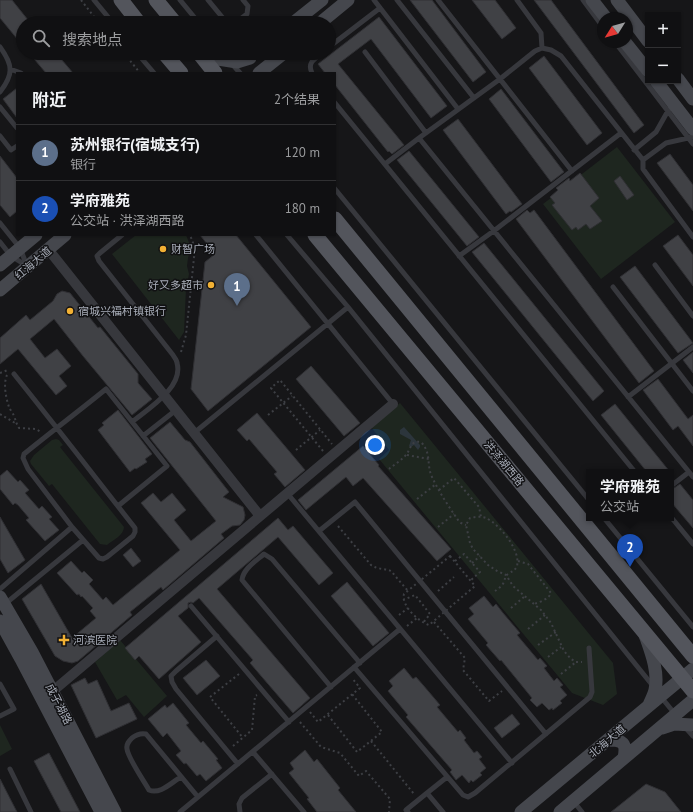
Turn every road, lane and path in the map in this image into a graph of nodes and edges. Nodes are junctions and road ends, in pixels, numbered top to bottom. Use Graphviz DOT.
graph roads {
  1 [pos="81,0"];
  2 [pos="94,0"];
  3 [pos="120,0"];
  4 [pos="156,0"];
  5 [pos="180,0"];
  6 [pos="208,0"];
  7 [pos="243,0"];
  8 [pos="322,0"];
  9 [pos="348,0"];
  10 [pos="374,0"];
  11 [pos="397,0"];
  12 [pos="438,0"];
  13 [pos="517,0"];
  14 [pos="583,0"];
  15 [pos="592,0"];
  16 [pos="617,0"];
  17 [pos="380,8"];
  18 [pos="601,12"];
  19 [pos="94,16"];
  20 [pos="107,16"];
  21 [pos="134,16"];
  22 [pos="169,16"];
  23 [pos="193,16"];
  24 [pos="221,16"];
  25 [pos="244,16"];
  26 [pos="302,16"];
  27 [pos="329,16"];
  28 [pos="597,18"];
  29 [pos="645,36"];
  30 [pos="336,42"];
  31 [pos="0,47"];
  32 [pos="542,48"];
  33 [pos="620,48"];
  34 [pos="630,48"];
  35 [pos="365,52"];
  36 [pos="130,60"];
  37 [pos="143,60"];
  38 [pos="167,60"];
  39 [pos="170,60"];
  40 [pos="205,60"];
  41 [pos="220,60"];
  42 [pos="245,60"];
  43 [pos="276,60"];
  44 [pos="314,60"];
  45 [pos="232,66"];
  46 [pos="645,67"];
  47 [pos="10,69"];
  48 [pos="263,71"];
  49 [pos="18,72"];
  50 [pos="139,72"];
  51 [pos="153,72"];
  52 [pos="173,72"];
  53 [pos="180,72"];
  54 [pos="214,72"];
  55 [pos="311,72"];
  56 [pos="500,79"];
  57 [pos="681,83"];
  58 [pos="658,84"];
  59 [pos="0,92"];
  60 [pos="474,98"];
  61 [pos="693,99"];
  62 [pos="336,104"];
  63 [pos="0,107"];
  64 [pos="670,107"];
  65 [pos="458,109"];
  66 [pos="16,127"];
  67 [pos="426,132"];
  68 [pos="620,133"];
  69 [pos="692,134"];
  70 [pos="0,136"];
  71 [pos="419,138"];
  72 [pos="693,144"];
  73 [pos="16,147"];
  74 [pos="634,150"];
  75 [pos="643,160"];
  76 [pos="385,164"];
  77 [pos="572,171"];
  78 [pos="336,190"];
  79 [pos="336,220"];
  80 [pos="0,222"];
  81 [pos="495,230"];
  82 [pos="35,236"];
  83 [pos="64,236"];
  84 [pos="121,236"];
  85 [pos="190,236"];
  86 [pos="257,236"];
  87 [pos="288,236"];
  88 [pos="316,236"];
  89 [pos="693,237"];
  90 [pos="0,242"];
  91 [pos="48,249"];
  92 [pos="16,252"];
  93 [pos="459,256"];
  94 [pos="0,265"];
  95 [pos="654,266"];
  96 [pos="28,267"];
  97 [pos="613,287"];
  98 [pos="0,290"];
  99 [pos="348,307"];
  100 [pos="693,316"];
  101 [pos="328,323"];
  102 [pos="693,347"];
  103 [pos="177,363"];
  104 [pos="672,363"];
  105 [pos="0,373"];
  106 [pos="14,374"];
  107 [pos="693,391"];
  108 [pos="164,396"];
  109 [pos="292,396"];
  110 [pos="628,397"];
  111 [pos="284,403"];
  112 [pos="393,404"];
  113 [pos="176,410"];
  114 [pos="0,414"];
  115 [pos="268,415"];
  116 [pos="132,422"];
  117 [pos="15,423"];
  118 [pos="57,428"];
  119 [pos="320,430"];
  120 [pos="194,433"];
  121 [pos="48,435"];
  122 [pos="144,436"];
  123 [pos="312,437"];
  124 [pos="296,450"];
  125 [pos="337,451"];
  126 [pos="406,455"];
  127 [pos="329,458"];
  128 [pos="429,459"];
  129 [pos="389,469"];
  130 [pos="632,469"];
  131 [pos="689,472"];
  132 [pos="693,477"];
  133 [pos="436,484"];
  134 [pos="674,484"];
  135 [pos="439,490"];
  136 [pos="287,493"];
  137 [pos="586,496"];
  138 [pos="417,499"];
  139 [pos="118,506"];
  140 [pos="454,514"];
  141 [pos="260,516"];
  142 [pos="481,517"];
  143 [pos="333,520"];
  144 [pos="606,521"];
  145 [pos="674,521"];
  146 [pos="466,525"];
  147 [pos="72,527"];
  148 [pos="438,527"];
  149 [pos="319,531"];
  150 [pos="83,540"];
  151 [pos="693,544"];
  152 [pos="480,556"];
  153 [pos="517,561"];
  154 [pos="455,562"];
  155 [pos="472,563"];
  156 [pos="506,575"];
  157 [pos="454,577"];
  158 [pos="420,580"];
  159 [pos="470,580"];
  160 [pos="0,589"];
  161 [pos="408,591"];
  162 [pos="495,591"];
  163 [pos="432,595"];
  164 [pos="525,596"];
  165 [pos="646,598"];
  166 [pos="403,600"];
  167 [pos="2,604"];
  168 [pos="534,604"];
  169 [pos="191,606"];
  170 [pos="408,608"];
  171 [pos="511,608"];
  172 [pos="446,612"];
  173 [pos="545,615"];
  174 [pos="630,615"];
  175 [pos="416,618"];
  176 [pos="393,620"];
  177 [pos="0,621"];
  178 [pos="434,622"];
  179 [pos="423,623"];
  180 [pos="693,627"];
  181 [pos="401,629"];
  182 [pos="528,629"];
  183 [pos="556,632"];
  184 [pos="645,633"];
  185 [pos="217,636"];
  186 [pos="687,643"];
  187 [pos="538,645"];
  188 [pos="562,646"];
  189 [pos="589,648"];
  190 [pos="693,656"];
  191 [pos="548,657"];
  192 [pos="576,662"];
  193 [pos="590,662"];
  194 [pos="360,663"];
  195 [pos="354,667"];
  196 [pos="245,669"];
  197 [pos="347,673"];
  198 [pos="562,674"];
  199 [pos="688,674"];
  200 [pos="0,684"];
  201 [pos="508,686"];
  202 [pos="330,687"];
  203 [pos="263,690"];
  204 [pos="693,691"];
  205 [pos="658,693"];
  206 [pos="352,694"];
  207 [pos="47,695"];
  208 [pos="693,700"];
  209 [pos="306,707"];
  210 [pos="328,714"];
  211 [pos="0,716"];
  212 [pos="295,716"];
  213 [pos="684,721"];
  214 [pos="289,722"];
  215 [pos="546,734"];
  216 [pos="693,736"];
  217 [pos="243,738"];
  218 [pos="608,740"];
  219 [pos="371,741"];
  220 [pos="228,751"];
  221 [pos="253,752"];
  222 [pos="624,758"];
  223 [pos="512,763"];
  224 [pos="238,764"];
  225 [pos="10,769"];
  226 [pos="272,774"];
  227 [pos="181,777"];
  228 [pos="447,777"];
  229 [pos="427,793"];
  230 [pos="198,797"];
  231 [pos="419,800"];
  232 [pos="574,801"];
  233 [pos="31,812"];
  234 [pos="101,812"];
  235 [pos="115,812"];
  236 [pos="180,812"];
  237 [pos="240,812"];
  238 [pos="304,812"];
  239 [pos="390,812"];
  240 [pos="408,812"];
  241 [pos="443,812"];
  242 [pos="521,812"];
  243 [pos="560,812"];
  244 [pos="582,812"];
  1 -- 19 [label="path"];
  2 -- 20 [label="lane"];
  3 -- 21 [label="main road"];
  4 -- 22 [label="main road"];
  5 -- 23 [label="lane"];
  6 -- 24 [label="lane"];
  7 -- 25 [label="lane"];
  8 -- 26 [label="street"];
  9 -- 27 [label="street"];
  10 -- 17 [label="lane"];
  11 -- 60 [label="lane"];
  12 -- 56 [label="lane"];
  13 -- 32 [label="lane"];
  14 -- 28 [label="lane"];
  15 -- 18 [label="street"];
  16 -- 29 [label="street"];
  17 -- 30 [label="lane"];
  17 -- 65 [label="lane"];
  31 -- 47 [label="lane"];
  32 -- 56 [label="lane"];
  32 -- 68 [label="lane"];
  33 -- 64 [label="lane"];
  34 -- 46 [label="street"];
  35 -- 67 [label="lane"];
  36 -- 50 [label="path"];
  37 -- 51 [label="lane"];
  38 -- 52 [label="street"];
  39 -- 53 [label="main road"];
  40 -- 54 [label="main road"];
  41 -- 45 [label="street"];
  42 -- 45 [label="street"];
  43 -- 48 [label="street"];
  44 -- 55 [label="lane"];
  47 -- 49 [label="lane"];
  47 -- 59 [label="lane"];
  56 -- 60 [label="lane"];
  56 -- 77 [label="lane"];
  57 -- 61 [label="street"];
  58 -- 64 [label="street"];
  60 -- 65 [label="lane"];
  62 -- 76 [label="lane"];
  63 -- 66 [label="lane"];
  64 -- 69 [label="street"];
  64 -- 74 [label="lane"];
  65 -- 67 [label="lane"];
  67 -- 71 [label="lane"];
  68 -- 74 [label="lane"];
  68 -- 77 [label="lane"];
  69 -- 72 [label="lane"];
  69 -- 75 [label="lane"];
  70 -- 73 [label="lane"];
  71 -- 76 [label="lane"];
  71 -- 81 [label="lane"];
  74 -- 75 [label="lane"];
  75 -- 89 [label="lane"];
  76 -- 93 [label="lane"];
  77 -- 81 [label="lane"];
  78 -- 137 [label="lane"];
  79 -- 165 [label="main road"];
  80 -- 92 [label="lane"];
  81 -- 93 [label="lane"];
  81 -- 110 [label="lane"];
  82 -- 92 [label="street, 红海大道"];
  83 -- 91 [label="street, 红海大道"];
  84 -- 103 [label="lane"];
  85 -- 103 [label="path"];
  86 -- 101 [label="lane"];
  87 -- 99 [label="lane"];
  88 -- 174 [label="main road, 洪泽湖西路"];
  90 -- 92 [label="lane"];
  91 -- 96 [label="street, 红海大道"];
  91 -- 108 [label="street"];
  92 -- 94 [label="street, 红海大道"];
  92 -- 96 [label="lane"];
  92 -- 96 [label="lane"];
  93 -- 130 [label="lane"];
  95 -- 100 [label="lane"];
  96 -- 98 [label="street, 红海大道"];
  97 -- 104 [label="lane"];
  99 -- 101 [label="lane"];
  99 -- 205 [label="lane"];
  101 -- 112 [label="lane"];
  101 -- 120 [label="lane"];
  102 -- 104 [label="lane"];
  103 -- 108 [label="lane"];
  104 -- 107 [label="lane"];
  104 -- 110 [label="lane"];
  105 -- 117 [label="path"];
  106 -- 118 [label="lane"];
  108 -- 113 [label="street"];
  108 -- 116 [label="lane"];
  109 -- 111 [label="path"];
  109 -- 111 [label="path"];
  109 -- 119 [label="path"];
  110 -- 131 [label="lane"];
  111 -- 115 [label="path"];
  111 -- 123 [label="path"];
  112 -- 125 [label="street"];
  113 -- 120 [label="street"];
  113 -- 122 [label="lane"];
  114 -- 117 [label="path"];
  116 -- 118 [label="lane"];
  116 -- 122 [label="lane"];
  117 -- 121 [label="path"];
  118 -- 121 [label="lane"];
  118 -- 139 [label="lane"];
  119 -- 123 [label="path"];
  119 -- 125 [label="path"];
  120 -- 141 [label="street"];
  121 -- 147 [label="lane"];
  122 -- 139 [label="lane"];
  123 -- 124 [label="path"];
  123 -- 127 [label="path"];
  125 -- 127 [label="street"];
  126 -- 128 [label="path"];
  126 -- 128 [label="path"];
  126 -- 129 [label="path"];
  127 -- 136 [label="street"];
  128 -- 133 [label="path"];
  131 -- 132 [label="lane"];
  131 -- 134 [label="lane"];
  133 -- 135 [label="path"];
  133 -- 138 [label="path"];
  135 -- 140 [label="path"];
  135 -- 142 [label="path"];
  136 -- 141 [label="street"];
  136 -- 149 [label="lane"];
  139 -- 150 [label="lane"];
  140 -- 146 [label="path"];
  140 -- 148 [label="path"];
  141 -- 207 [label="street"];
  142 -- 146 [label="path"];
  142 -- 153 [label="path"];
  143 -- 149 [label="lane"];
  143 -- 158 [label="lane"];
  143 -- 161 [label="path"];
  144 -- 180 [label="lane"];
  145 -- 151 [label="lane"];
  146 -- 152 [label="path"];
  147 -- 150 [label="lane"];
  147 -- 160 [label="lane"];
  149 -- 176 [label="lane"];
  150 -- 167 [label="lane"];
  152 -- 155 [label="path"];
  152 -- 156 [label="path"];
  153 -- 156 [label="path"];
  153 -- 168 [label="path"];
  154 -- 155 [label="path"];
  154 -- 158 [label="path"];
  154 -- 159 [label="path"];
  155 -- 159 [label="path"];
  156 -- 162 [label="path"];
  156 -- 164 [label="path"];
  157 -- 163 [label="path"];
  158 -- 161 [label="path"];
  158 -- 163 [label="lane"];
  159 -- 172 [label="path"];
  161 -- 166 [label="path"];
  163 -- 172 [label="lane"];
  164 -- 168 [label="path"];
  164 -- 171 [label="path"];
  165 -- 174 [label="main road"];
  165 -- 186 [label="main road"];
  166 -- 170 [label="path"];
  166 -- 179 [label="path"];
  167 -- 207 [label="street, 成子湖路"];
  168 -- 173 [label="path"];
  169 -- 185 [label="lane"];
  170 -- 175 [label="path"];
  170 -- 176 [label="path"];
  172 -- 178 [label="path"];
  172 -- 201 [label="lane"];
  173 -- 182 [label="path"];
  173 -- 183 [label="path"];
  174 -- 184 [label="main road, 洪泽湖西路"];
  175 -- 179 [label="path"];
  175 -- 181 [label="path"];
  176 -- 181 [label="lane"];
  177 -- 207 [label="street, 成子湖路"];
  178 -- 179 [label="path"];
  178 -- 201 [label="path"];
  181 -- 194 [label="lane"];
  181 -- 223 [label="lane"];
  183 -- 187 [label="path"];
  183 -- 188 [label="path"];
  184 -- 199 [label="main road, 洪泽湖西路"];
  184 -- 205 [label="street"];
  185 -- 196 [label="lane"];
  185 -- 220 [label="lane"];
  186 -- 190 [label="main road"];
  188 -- 191 [label="path"];
  188 -- 192 [label="path"];
  189 -- 193 [label="lane"];
  192 -- 193 [label="path"];
  192 -- 198 [label="path"];
  193 -- 215 [label="lane"];
  194 -- 195 [label="lane"];
  194 -- 202 [label="lane"];
  195 -- 197 [label="lane"];
  195 -- 228 [label="lane"];
  196 -- 203 [label="lane"];
  196 -- 217 [label="path"];
  197 -- 202 [label="lane"];
  197 -- 206 [label="path"];
  199 -- 204 [label="main road, 洪泽湖西路"];
  199 -- 205 [label="street, 北海大道"];
  200 -- 211 [label="lane"];
  201 -- 215 [label="lane"];
  202 -- 209 [label="lane"];
  203 -- 214 [label="lane"];
  203 -- 217 [label="path"];
  205 -- 213 [label="lane"];
  205 -- 218 [label="street, 北海大道"];
  206 -- 210 [label="path"];
  206 -- 219 [label="path"];
  207 -- 234 [label="street, 成子湖路"];
  207 -- 235 [label="street, 成子湖路"];
  208 -- 213 [label="street"];
  209 -- 210 [label="path"];
  209 -- 212 [label="lane"];
  210 -- 219 [label="path"];
  212 -- 214 [label="lane"];
  212 -- 239 [label="path"];
  213 -- 216 [label="lane"];
  213 -- 222 [label="street"];
  214 -- 221 [label="lane"];
  215 -- 223 [label="lane"];
  217 -- 220 [label="path"];
  218 -- 222 [label="street"];
  218 -- 242 [label="street, 北海大道"];
  219 -- 231 [label="path"];
  220 -- 224 [label="lane"];
  221 -- 224 [label="lane"];
  221 -- 226 [label="lane"];
  222 -- 232 [label="street"];
  223 -- 228 [label="lane"];
  224 -- 230 [label="lane"];
  225 -- 233 [label="lane"];
  226 -- 237 [label="lane"];
  226 -- 238 [label="lane"];
  227 -- 227 [label="lane"];
  227 -- 230 [label="lane"];
  228 -- 229 [label="lane"];
  229 -- 231 [label="lane"];
  229 -- 241 [label="lane"];
  230 -- 236 [label="lane"];
  231 -- 240 [label="lane"];
  232 -- 243 [label="street"];
  232 -- 244 [label="lane"];
}
